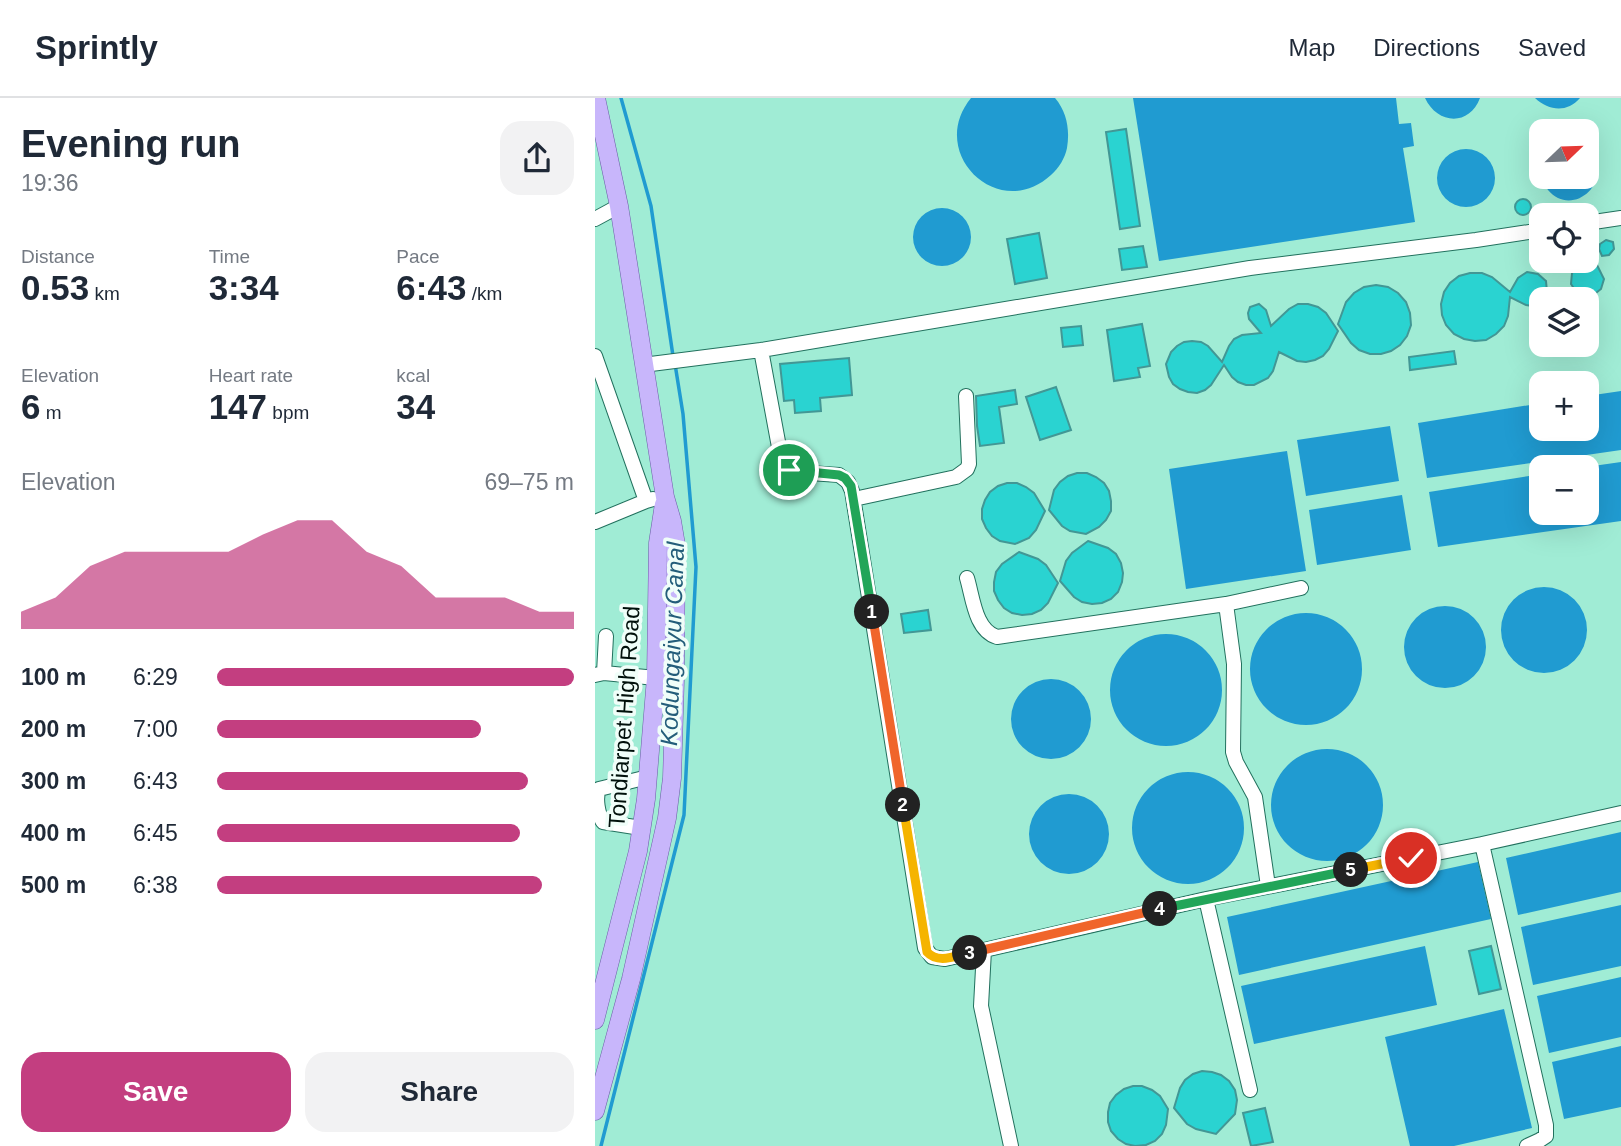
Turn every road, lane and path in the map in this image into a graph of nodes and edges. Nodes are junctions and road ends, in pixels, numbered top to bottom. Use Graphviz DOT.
graph roads {
  1 [pos="596,104"];
  2 [pos="619,206"];
  3 [pos="1621,218"];
  4 [pos="595,219"];
  5 [pos="1599,221"];
  6 [pos="1529,232"];
  7 [pos="761,350"];
  8 [pos="595,356"];
  9 [pos="643,365"];
  10 [pos="966,396"];
  11 [pos="665,497"];
  12 [pos="854,499"];
  13 [pos="646,501"];
  14 [pos="595,522"];
  15 [pos="967,578"];
  16 [pos="1301,588"];
  17 [pos="1226,604"];
  18 [pos="607,636"];
  19 [pos="599,674"];
  20 [pos="656,678"];
  21 [pos="648,777"];
  22 [pos="597,790"];
  23 [pos="1621,813"];
  24 [pos="599,823"];
  25 [pos="641,828"];
  26 [pos="1482,844"];
  27 [pos="1268,886"];
  28 [pos="1206,899"];
  29 [pos="984,950"];
  30 [pos="595,1020"];
  31 [pos="1250,1090"];
  32 [pos="595,1111"];
  33 [pos="1011,1146"];
  34 [pos="1527,1146"];
  1 -- 2 [label="main road, Tondiarpet High Road"];
  2 -- 4 [label="street"];
  2 -- 9 [label="main road, Tondiarpet High Road"];
  3 -- 5 [label="street"];
  6 -- 7 [label="street"];
  7 -- 9 [label="street"];
  7 -- 12 [label="street"];
  8 -- 13 [label="street"];
  9 -- 11 [label="main road, Tondiarpet High Road"];
  10 -- 12 [label="street"];
  11 -- 13 [label="street"];
  11 -- 20 [label="main road, Tondiarpet High Road"];
  11 -- 32 [label="main road, Tondiarpet High Road"];
  12 -- 29 [label="street"];
  13 -- 14 [label="street"];
  15 -- 17 [label="street"];
  16 -- 17 [label="street"];
  17 -- 27 [label="street"];
  18 -- 19 [label="street"];
  19 -- 20 [label="street"];
  20 -- 21 [label="main road, Tondiarpet High Road"];
  21 -- 22 [label="street"];
  21 -- 25 [label="main road, Tondiarpet High Road"];
  22 -- 24 [label="street"];
  23 -- 26 [label="street"];
  24 -- 25 [label="street"];
  25 -- 30 [label="main road, Tondiarpet High Road"];
  26 -- 27 [label="street"];
  26 -- 34 [label="street"];
  27 -- 28 [label="street"];
  28 -- 29 [label="street"];
  28 -- 31 [label="street"];
  29 -- 33 [label="street"];
}
